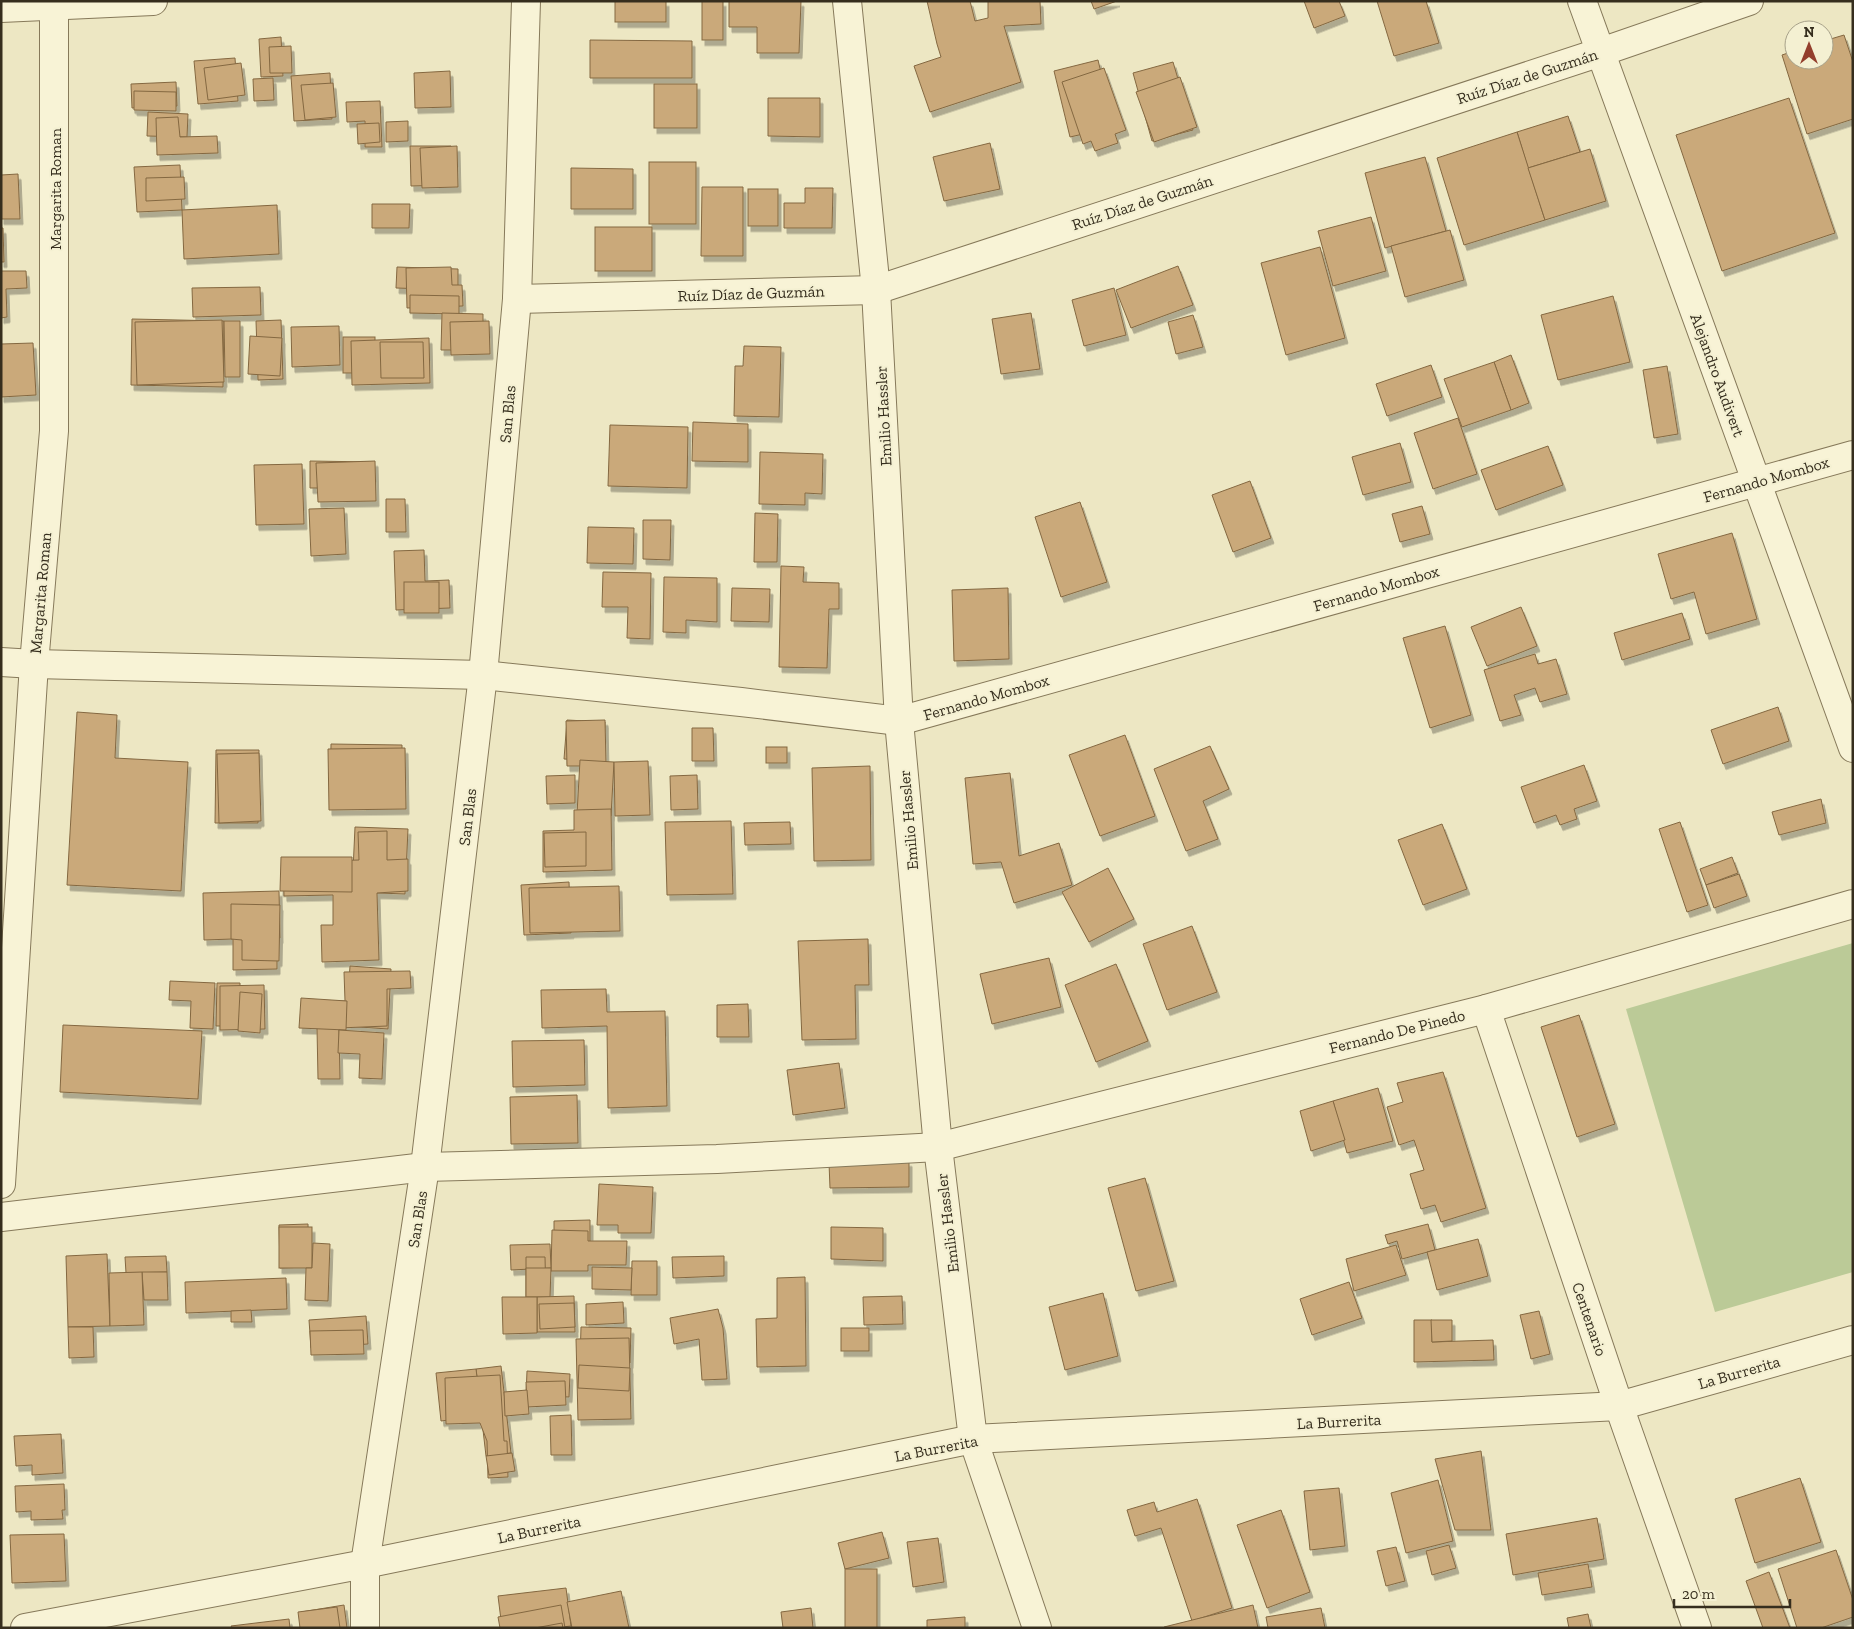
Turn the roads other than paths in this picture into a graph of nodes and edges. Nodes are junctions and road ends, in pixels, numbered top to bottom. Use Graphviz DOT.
graph roads {
  1 [pos="153,1"];
  2 [pos="526,1"];
  3 [pos="847,1"];
  4 [pos="1582,1"];
  5 [pos="1749,1"];
  6 [pos="55,4"];
  7 [pos="1,8"];
  8 [pos="1601,52"];
  9 [pos="876,290"];
  10 [pos="517,299"];
  11 [pos="1853,455"];
  12 [pos="1757,482"];
  13 [pos="1,662"];
  14 [pos="34,664"];
  15 [pos="483,675"];
  16 [pos="899,721"];
  17 [pos="1853,748"];
  18 [pos="1853,904"];
  19 [pos="1486,1009"];
  20 [pos="938,1147"];
  21 [pos="425,1166"];
  22 [pos="1,1184"];
  23 [pos="1,1217"];
  24 [pos="1853,1340"];
  25 [pos="1619,1406"];
  26 [pos="973,1439"];
  27 [pos="365,1564"];
  28 [pos="25,1628"];
  29 [pos="365,1628"];
  30 [pos="1037,1628"];
  31 [pos="1697,1628"];
  1 -- 6 [label="street"];
  2 -- 10 [label="street, San Blas"];
  3 -- 9 [label="street, Emilio Hassler"];
  4 -- 8 [label="street, Alejandro Audivert"];
  5 -- 8 [label="street, Ruíz Díaz de Guzmán"];
  6 -- 7 [label="street"];
  6 -- 14 [label="street, Margarita Roman"];
  8 -- 9 [label="street, Ruíz Díaz de Guzmán"];
  8 -- 12 [label="street, Alejandro Audivert"];
  9 -- 10 [label="street, Ruíz Díaz de Guzmán"];
  9 -- 16 [label="street, Emilio Hassler"];
  10 -- 15 [label="street, San Blas"];
  11 -- 12 [label="street, Fernando Mombox"];
  12 -- 16 [label="street, Fernando Mombox"];
  12 -- 17 [label="street, Alejandro Audivert"];
  13 -- 14 [label="street"];
  14 -- 15 [label="street"];
  14 -- 22 [label="street, Margarita Roman"];
  15 -- 16 [label="street"];
  15 -- 21 [label="street, San Blas"];
  16 -- 20 [label="street, Emilio Hassler"];
  18 -- 19 [label="street, Fernando De Pinedo"];
  19 -- 20 [label="street, Fernando De Pinedo"];
  19 -- 25 [label="street, Centenario"];
  20 -- 21 [label="street, Fernando De Pinedo"];
  20 -- 26 [label="street, Emilio Hassler"];
  21 -- 23 [label="street, Fernando De Pinedo"];
  21 -- 27 [label="street, San Blas"];
  24 -- 25 [label="street, La Burrerita"];
  25 -- 26 [label="street, La Burrerita"];
  25 -- 31 [label="street, Centenario"];
  26 -- 27 [label="street, La Burrerita"];
  26 -- 30 [label="street, Emilio Hassler"];
  27 -- 28 [label="street, La Burrerita"];
  27 -- 29 [label="street, San Blas"];
}
